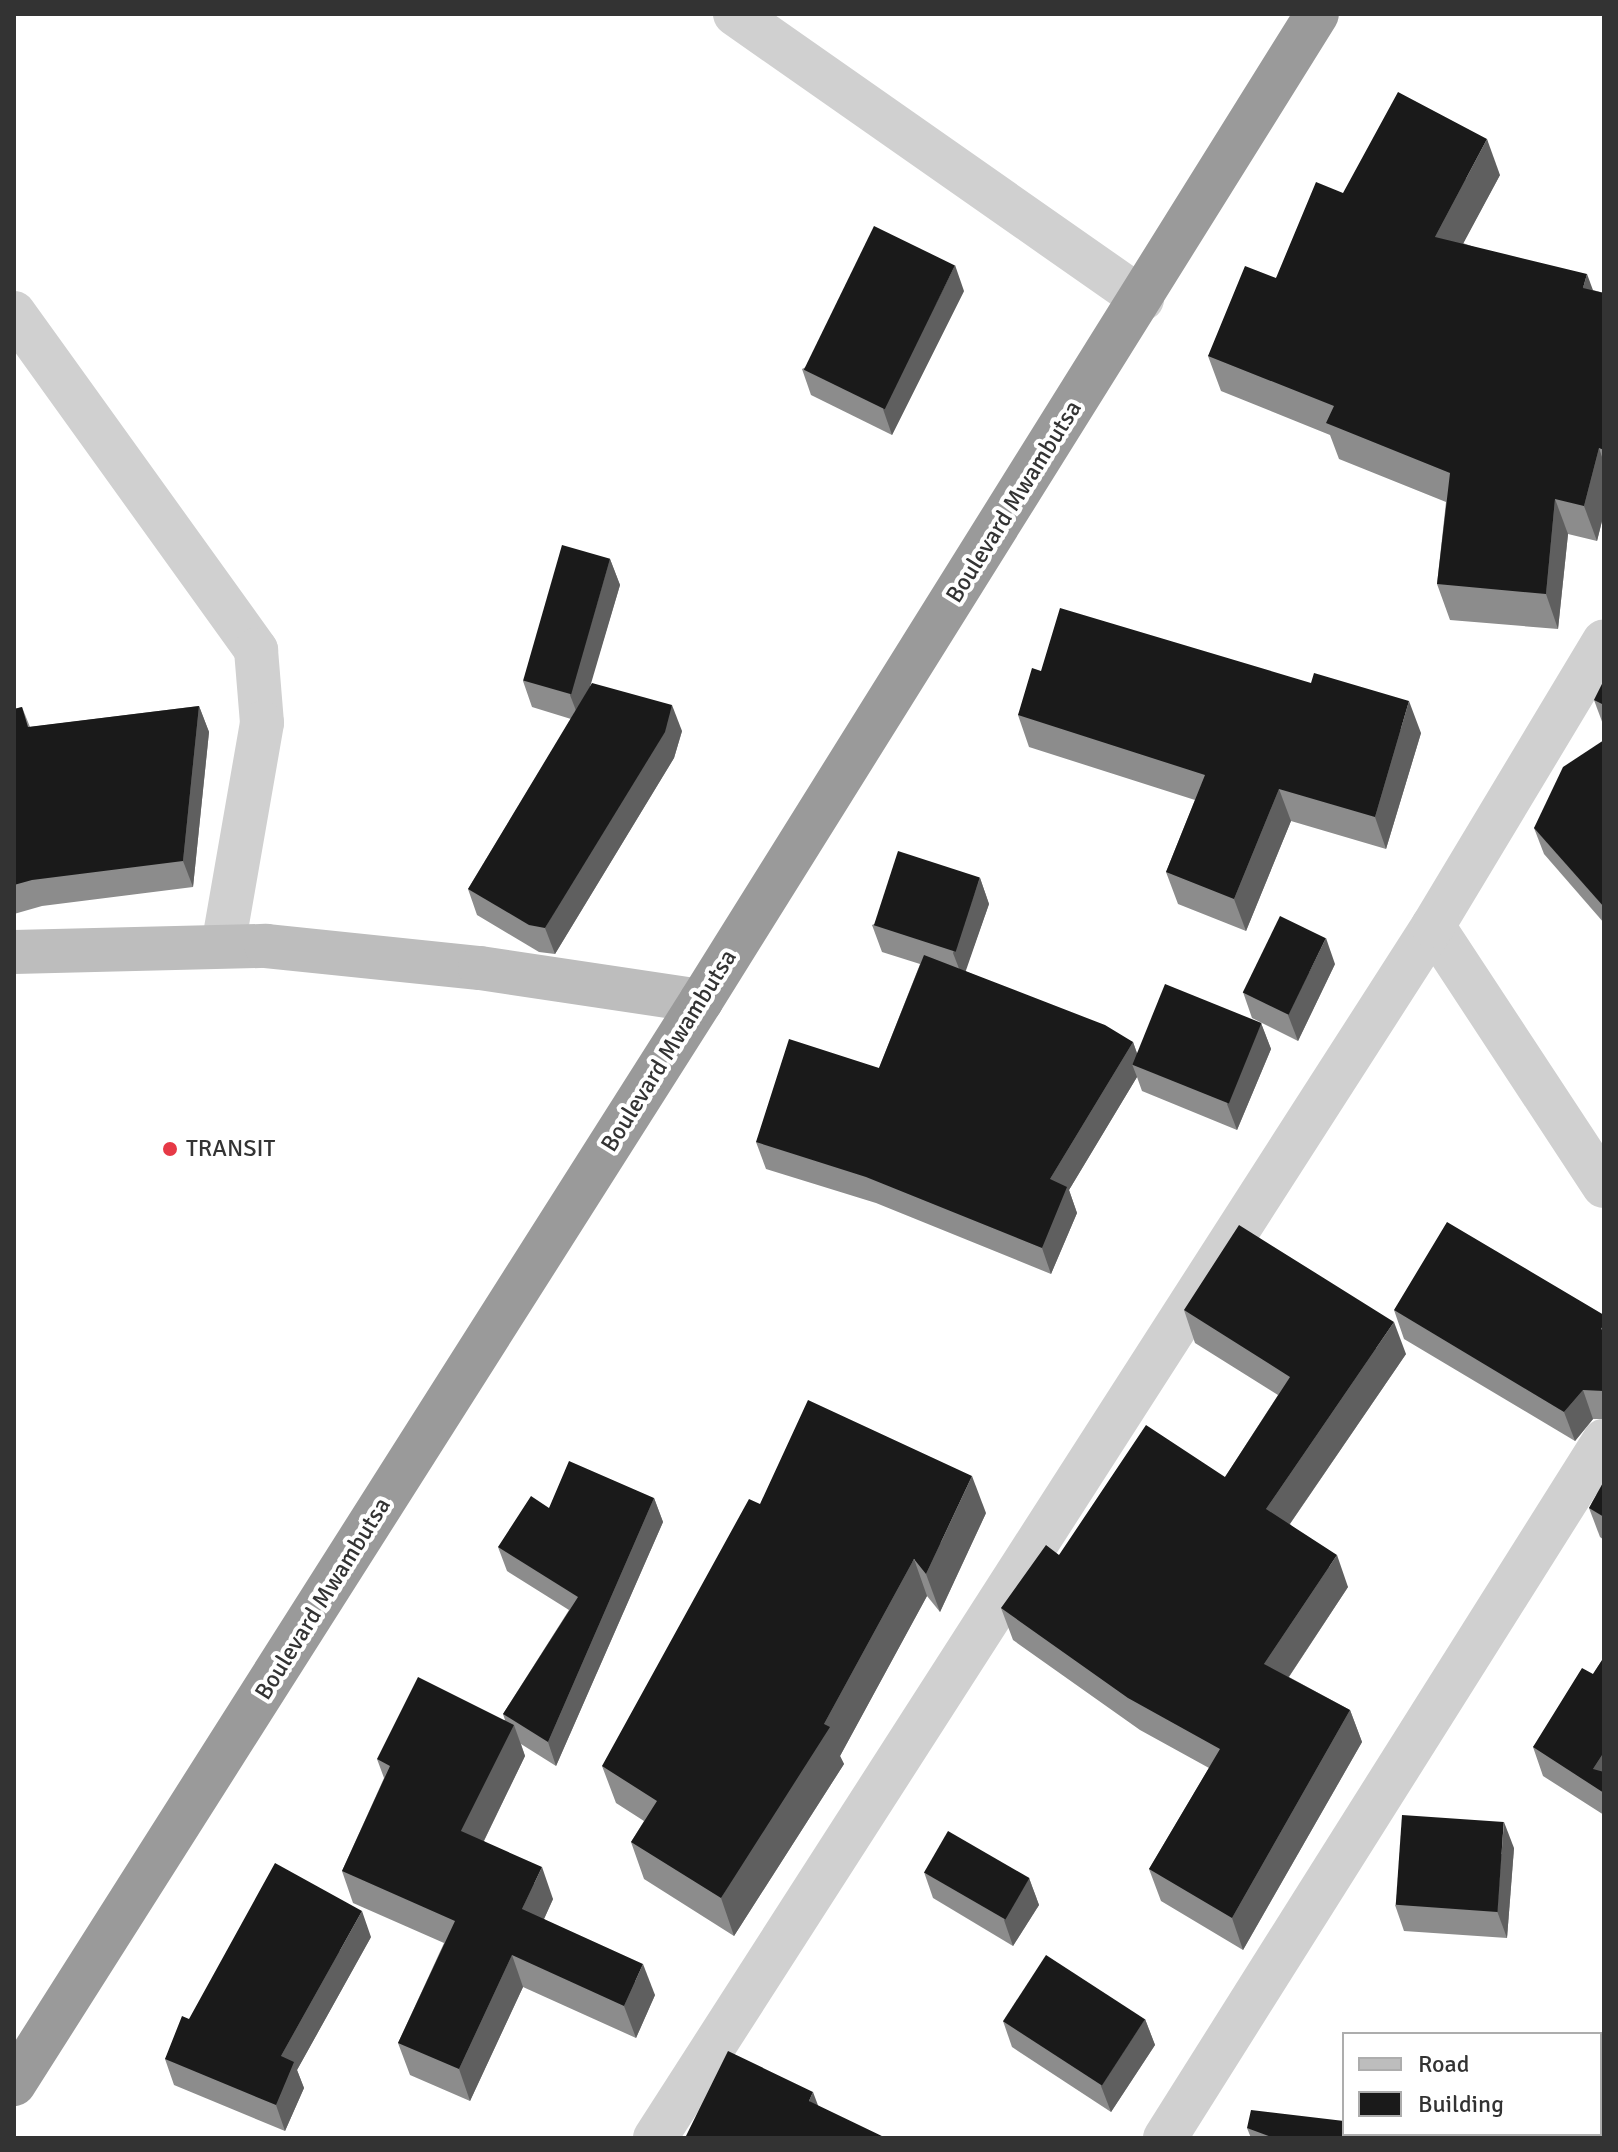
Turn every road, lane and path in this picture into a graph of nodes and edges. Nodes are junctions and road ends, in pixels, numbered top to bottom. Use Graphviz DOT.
graph roads {
  1 [pos="735,14"];
  2 [pos="1317,14"];
  3 [pos="1142,299"];
  4 [pos="14,313"];
  5 [pos="1604,641"];
  6 [pos="1433,926"];
  7 [pos="223,946"];
  8 [pos="14,952"];
  9 [pos="701,1001"];
  10 [pos="1604,1186"];
  11 [pos="1604,1441"];
  12 [pos="14,2084"];
  13 [pos="655,2138"];
  14 [pos="1165,2138"];
  1 -- 3 [label="street"];
  2 -- 3 [label="highway, Boulevard Mwambutsa"];
  3 -- 9 [label="highway, Boulevard Mwambutsa"];
  4 -- 7 [label="street"];
  5 -- 6 [label="street"];
  6 -- 10 [label="street"];
  6 -- 13 [label="street"];
  7 -- 8 [label="street"];
  7 -- 9 [label="street"];
  9 -- 12 [label="highway, Boulevard Mwambutsa"];
  11 -- 14 [label="street"];
}
